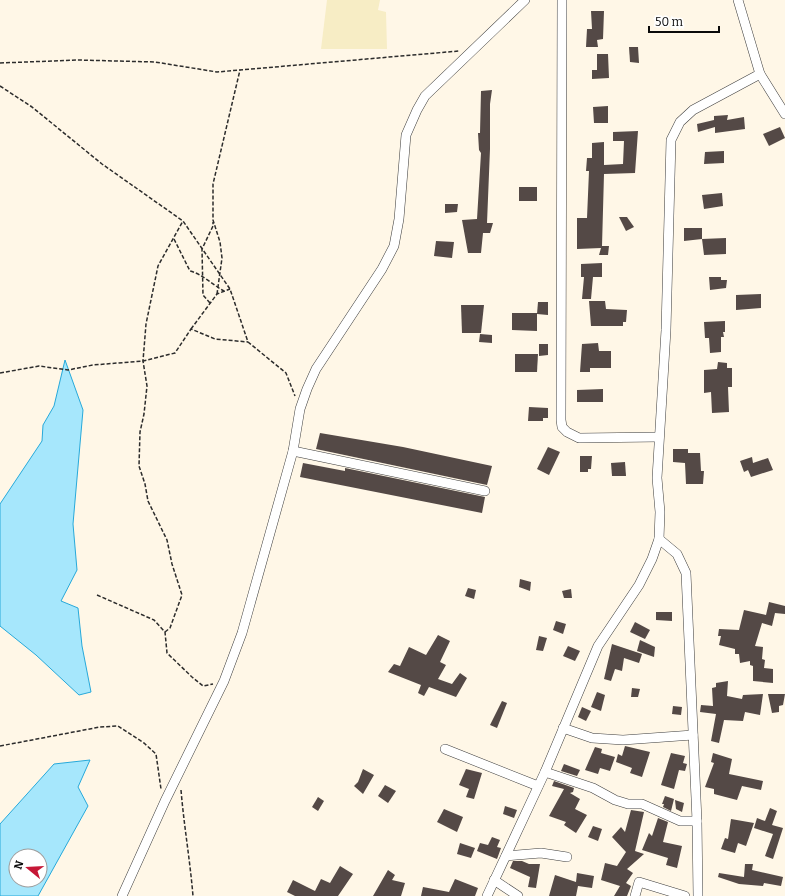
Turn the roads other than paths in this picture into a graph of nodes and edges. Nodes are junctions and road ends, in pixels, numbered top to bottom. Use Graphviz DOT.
graph roads {
  1 [pos="524,0"];
  2 [pos="562,0"];
  3 [pos="738,0"];
  4 [pos="760,74"];
  5 [pos="785,114"];
  6 [pos="659,437"];
  7 [pos="293,451"];
  8 [pos="485,491"];
  9 [pos="659,540"];
  10 [pos="563,728"];
  11 [pos="693,735"];
  12 [pos="445,749"];
  13 [pos="544,772"];
  14 [pos="538,786"];
  15 [pos="697,821"];
  16 [pos="506,856"];
  17 [pos="567,857"];
  18 [pos="494,880"];
  19 [pos="122,896"];
  20 [pos="486,896"];
  21 [pos="518,896"];
  22 [pos="635,896"];
  23 [pos="685,896"];
  24 [pos="698,896"];
  1 -- 7 [label="street"];
  2 -- 6 [label="street"];
  3 -- 4 [label="street"];
  4 -- 5 [label="street"];
  4 -- 6 [label="street"];
  6 -- 9 [label="street"];
  7 -- 8 [label="street"];
  7 -- 19 [label="street"];
  9 -- 10 [label="street"];
  9 -- 11 [label="street"];
  10 -- 11 [label="street"];
  10 -- 13 [label="street"];
  11 -- 15 [label="street"];
  12 -- 14 [label="street"];
  13 -- 14 [label="street"];
  13 -- 15 [label="street"];
  14 -- 16 [label="street"];
  15 -- 24 [label="street"];
  16 -- 17 [label="street"];
  16 -- 18 [label="street"];
  18 -- 20 [label="street"];
  18 -- 21 [label="street"];
  22 -- 23 [label="street"];
}
